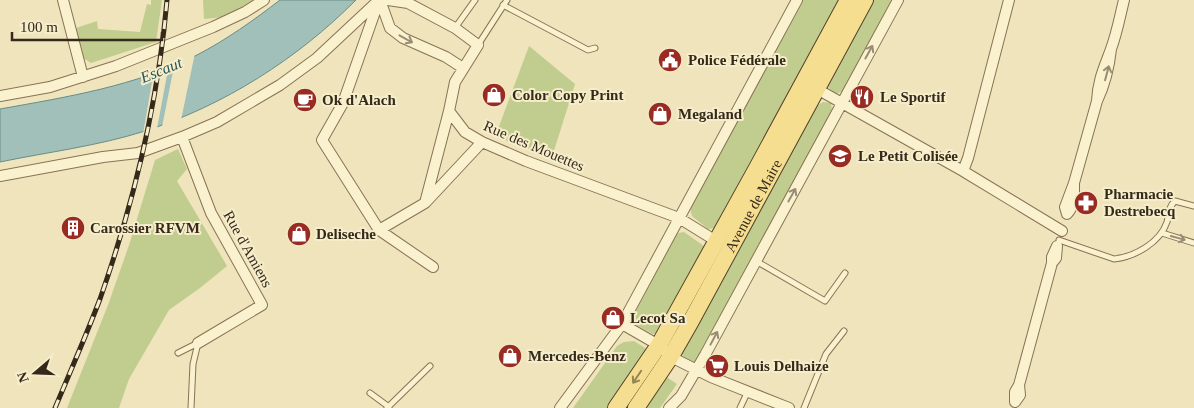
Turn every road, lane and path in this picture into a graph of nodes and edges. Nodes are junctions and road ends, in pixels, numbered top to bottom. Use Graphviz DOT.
graph roads {
  1 [pos="64,0"];
  2 [pos="264,0"];
  3 [pos="380,0"];
  4 [pos="388,0"];
  5 [pos="475,0"];
  6 [pos="797,0"];
  7 [pos="848,0"];
  8 [pos="865,0"];
  9 [pos="898,0"];
  10 [pos="1009,0"];
  11 [pos="1124,0"];
  12 [pos="505,3"];
  13 [pos="455,28"];
  14 [pos="478,45"];
  15 [pos="595,48"];
  16 [pos="463,68"];
  17 [pos="83,77"];
  18 [pos="817,88"];
  19 [pos="0,96"];
  20 [pos="842,103"];
  21 [pos="449,111"];
  22 [pos="182,138"];
  23 [pos="482,142"];
  24 [pos="963,171"];
  25 [pos="0,176"];
  26 [pos="748,202"];
  27 [pos="425,203"];
  28 [pos="1194,206"];
  29 [pos="679,218"];
  30 [pos="379,230"];
  31 [pos="1162,233"];
  32 [pos="1059,239"];
  33 [pos="716,241"];
  34 [pos="1194,243"];
  35 [pos="756,261"];
  36 [pos="433,267"];
  37 [pos="845,273"];
  38 [pos="686,317"];
  39 [pos="622,324"];
  40 [pos="844,330"];
  41 [pos="674,336"];
  42 [pos="198,343"];
  43 [pos="658,345"];
  44 [pos="178,352"];
  45 [pos="671,356"];
  46 [pos="430,366"];
  47 [pos="696,370"];
  48 [pos="748,391"];
  49 [pos="370,393"];
  50 [pos="1014,405"];
  51 [pos="388,407"];
  52 [pos="191,408"];
  53 [pos="560,408"];
  54 [pos="616,408"];
  55 [pos="636,408"];
  56 [pos="669,408"];
  57 [pos="740,408"];
  58 [pos="789,408"];
  59 [pos="804,408"];
  1 -- 17 [label="street"];
  2 -- 17 [label="street"];
  3 -- 16 [label="street, one-way"];
  3 -- 22 [label="street"];
  3 -- 30 [label="street"];
  4 -- 13 [label="street"];
  5 -- 13 [label="lane"];
  6 -- 29 [label="street"];
  7 -- 33 [label="main road, Avenue de Maire"];
  8 -- 18 [label="main road, Avenue de Maire"];
  20 -- 9 [label="street, Avenue de Maire, one-way"];
  10 -- 24 [label="street"];
  11 -- 32 [label="street"];
  12 -- 14 [label="lane"];
  12 -- 15 [label="lane"];
  13 -- 14 [label="street"];
  14 -- 16 [label="street"];
  16 -- 21 [label="street"];
  17 -- 19 [label="street"];
  18 -- 20 [label="street"];
  18 -- 45 [label="main road, Avenue de Maire"];
  20 -- 24 [label="street"];
  35 -- 20 [label="street, Avenue de Maire, one-way"];
  21 -- 23 [label="street, Rue des Mouettes"];
  21 -- 27 [label="street"];
  22 -- 25 [label="street"];
  22 -- 42 [label="street, Rue d'Amiens"];
  23 -- 27 [label="street"];
  23 -- 29 [label="street, Rue des Mouettes"];
  24 -- 32 [label="street"];
  26 -- 38 [label="lane"];
  27 -- 30 [label="street"];
  28 -- 31 [label="lane"];
  29 -- 33 [label="street, Avenue de Maire"];
  29 -- 39 [label="street"];
  30 -- 36 [label="street"];
  31 -- 32 [label="lane"];
  31 -- 34 [label="lane, one-way"];
  32 -- 50 [label="street"];
  33 -- 43 [label="main road, Avenue de Maire"];
  35 -- 37 [label="lane, Avenue de Maire"];
  47 -- 35 [label="street, Avenue de Maire, one-way"];
  39 -- 43 [label="street"];
  39 -- 53 [label="street"];
  40 -- 59 [label="lane"];
  41 -- 45 [label="lane"];
  42 -- 44 [label="lane"];
  42 -- 52 [label="lane"];
  43 -- 45 [label="street"];
  43 -- 54 [label="main road, Avenue de Maire, one-way"];
  45 -- 47 [label="street"];
  45 -- 55 [label="main road, Avenue de Maire"];
  46 -- 51 [label="lane"];
  47 -- 48 [label="street"];
  47 -- 56 [label="street, Avenue de Maire"];
  48 -- 57 [label="lane"];
  48 -- 58 [label="street"];
  49 -- 51 [label="lane"];
}
